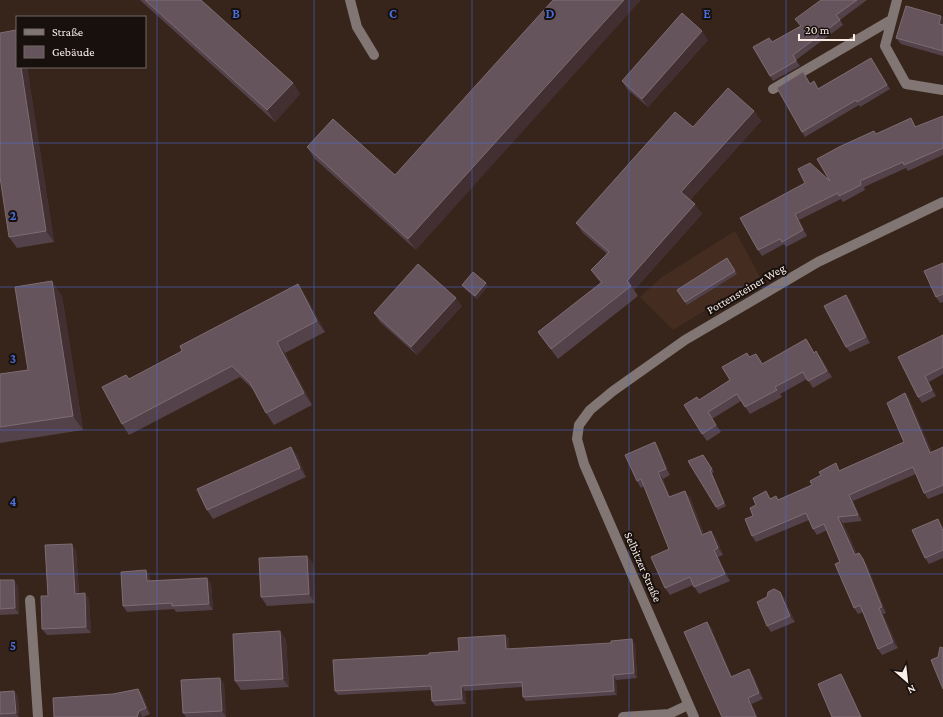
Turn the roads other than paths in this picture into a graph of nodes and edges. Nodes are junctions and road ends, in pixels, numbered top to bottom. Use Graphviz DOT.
graph roads {
  1 [pos="350,0"];
  2 [pos="897,0"];
  3 [pos="891,20"];
  4 [pos="374,56"];
  5 [pos="773,89"];
  6 [pos="943,90"];
  7 [pos="943,202"];
  8 [pos="579,425"];
  9 [pos="30,600"];
  10 [pos="688,705"];
  11 [pos="38,717"];
  12 [pos="623,717"];
  13 [pos="694,717"];
  1 -- 4 [label="street"];
  2 -- 3 [label="street"];
  3 -- 5 [label="street"];
  3 -- 6 [label="street"];
  7 -- 8 [label="street, Pottensteiner Weg"];
  8 -- 10 [label="street, Selbitzer Straße"];
  9 -- 11 [label="street"];
  10 -- 12 [label="street"];
  10 -- 13 [label="street, Selbitzer Straße"];
}
